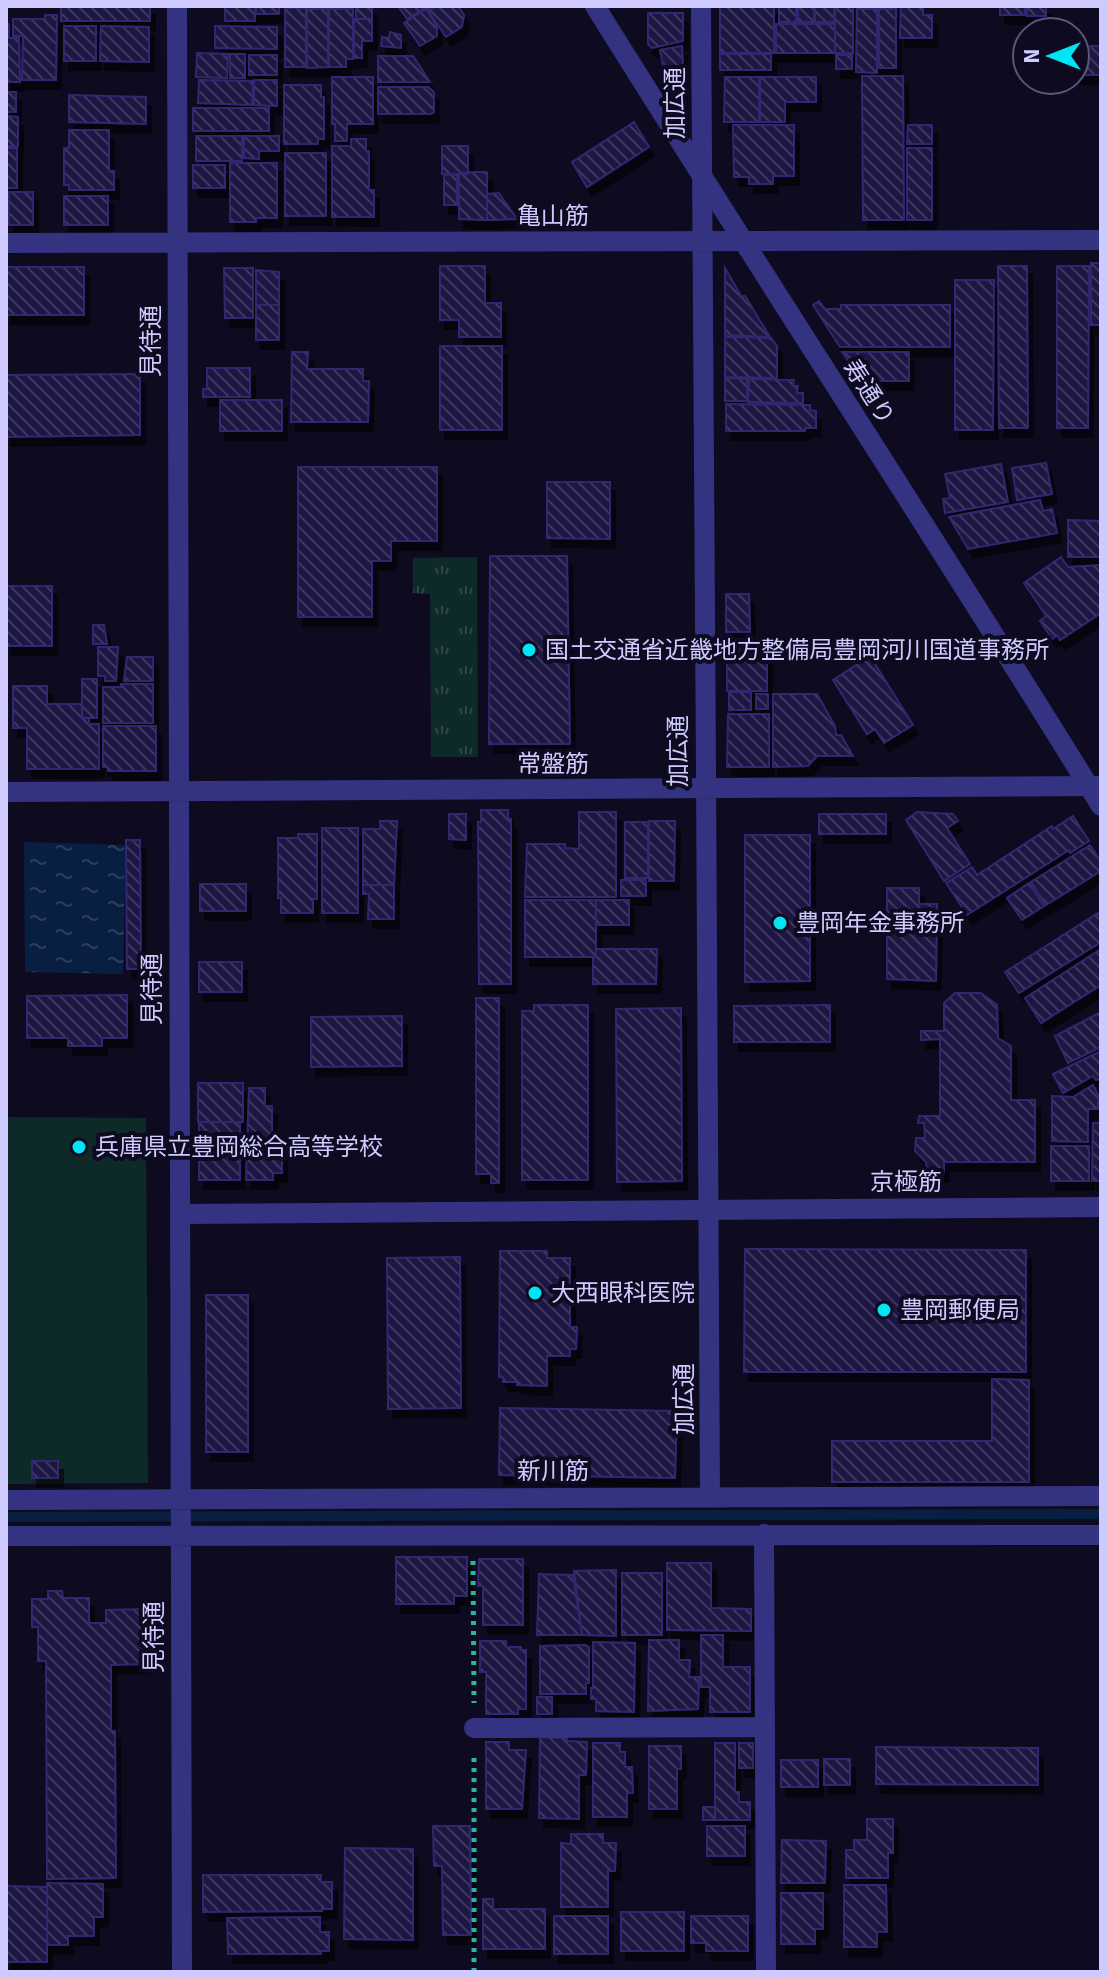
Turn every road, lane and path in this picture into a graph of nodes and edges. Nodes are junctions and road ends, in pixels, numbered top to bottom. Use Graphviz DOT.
graph roads {
  1 [pos="177,6"];
  2 [pos="595,6"];
  3 [pos="701,6"];
  4 [pos="701,176"];
  5 [pos="1101,240"];
  6 [pos="702,241"];
  7 [pos="741,242"];
  8 [pos="6,243"];
  9 [pos="177,243"];
  10 [pos="1095,786"];
  11 [pos="705,789"];
  12 [pos="6,792"];
  13 [pos="177,792"];
  14 [pos="1101,806"];
  15 [pos="1101,1207"];
  16 [pos="711,1210"];
  17 [pos="180,1214"];
  18 [pos="710,1496"];
  19 [pos="1101,1496"];
  20 [pos="180,1499"];
  21 [pos="6,1500"];
  22 [pos="764,1534"];
  23 [pos="180,1535"];
  24 [pos="1101,1535"];
  25 [pos="6,1536"];
  26 [pos="764,1727"];
  27 [pos="474,1728"];
  28 [pos="182,1972"];
  29 [pos="766,1972"];
  1 -- 9 [label="street, 見待通"];
  2 -- 4 [label="street, 寿通り"];
  3 -- 4 [label="street, 加広通"];
  4 -- 6 [label="street, 加広通"];
  4 -- 7 [label="street, 寿通り"];
  5 -- 7 [label="street, 亀山筋"];
  6 -- 7 [label="street, 亀山筋"];
  6 -- 9 [label="street, 亀山筋"];
  6 -- 11 [label="street, 加広通"];
  7 -- 10 [label="street, 寿通り"];
  8 -- 9 [label="street, 亀山筋"];
  9 -- 13 [label="street, 見待通"];
  10 -- 11 [label="street, 常盤筋"];
  10 -- 14 [label="street, 寿通り"];
  11 -- 13 [label="street, 常盤筋"];
  11 -- 16 [label="street, 加広通"];
  12 -- 13 [label="street, 常盤筋"];
  13 -- 17 [label="street, 見待通"];
  15 -- 16 [label="street, 京極筋"];
  16 -- 17 [label="street, 京極筋"];
  16 -- 18 [label="street, 加広通"];
  17 -- 20 [label="street, 見待通"];
  18 -- 19 [label="street, 新川筋"];
  18 -- 20 [label="street, 新川筋"];
  20 -- 21 [label="street, 新川筋"];
  20 -- 23 [label="street, 見待通"];
  22 -- 23 [label="street"];
  22 -- 24 [label="street"];
  22 -- 26 [label="street"];
  23 -- 25 [label="street"];
  23 -- 28 [label="street, 見待通"];
  26 -- 27 [label="street"];
  26 -- 29 [label="street"];
}
